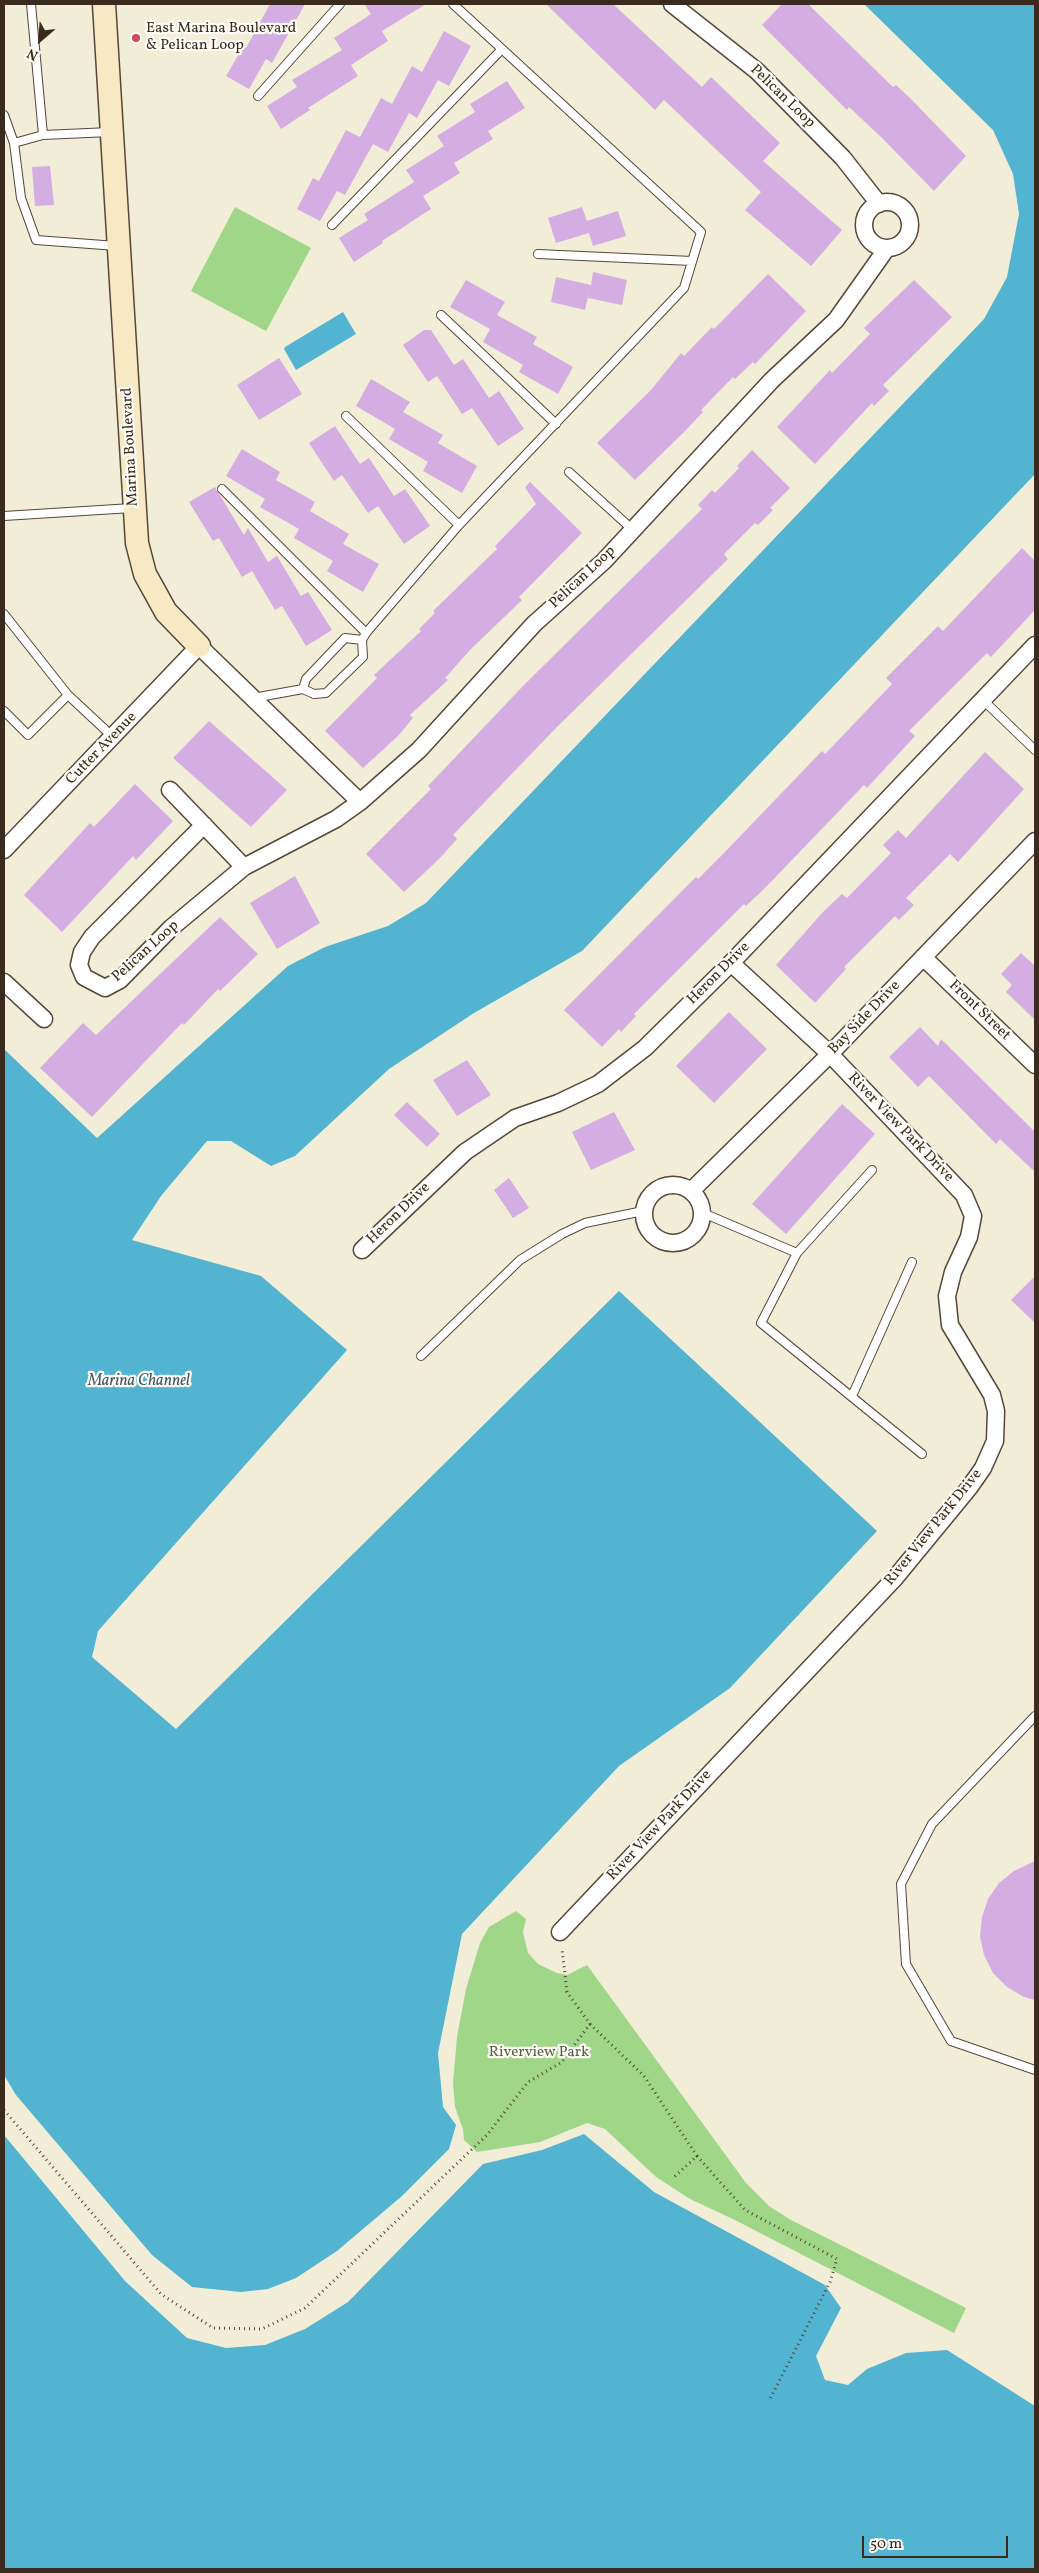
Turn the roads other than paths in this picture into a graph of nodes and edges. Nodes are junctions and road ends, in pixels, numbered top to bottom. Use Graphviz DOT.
graph roads {
  1 [pos="31,4"];
  2 [pos="104,4"];
  3 [pos="340,4"];
  4 [pos="453,4"];
  5 [pos="672,4"];
  6 [pos="502,49"];
  7 [pos="258,96"];
  8 [pos="4,115"];
  9 [pos="112,132"];
  10 [pos="43,135"];
  11 [pos="14,143"];
  12 [pos="879,204"];
  13 [pos="332,225"];
  14 [pos="119,246"];
  15 [pos="887,248"];
  16 [pos="538,254"];
  17 [pos="692,261"];
  18 [pos="441,315"];
  19 [pos="346,416"];
  20 [pos="556,424"];
  21 [pos="569,472"];
  22 [pos="222,489"];
  23 [pos="134,508"];
  24 [pos="4,516"];
  25 [pos="459,525"];
  26 [pos="633,530"];
  27 [pos="4,614"];
  28 [pos="364,636"];
  29 [pos="1035,645"];
  30 [pos="199,646"];
  31 [pos="303,689"];
  32 [pos="68,695"];
  33 [pos="253,698"];
  34 [pos="983,700"];
  35 [pos="4,711"];
  36 [pos="113,737"];
  37 [pos="1035,750"];
  38 [pos="170,790"];
  39 [pos="360,802"];
  40 [pos="204,825"];
  41 [pos="1035,841"];
  42 [pos="4,850"];
  43 [pos="244,867"];
  44 [pos="923,958"];
  45 [pos="731,963"];
  46 [pos="4,982"];
  47 [pos="44,1019"];
  48 [pos="830,1054"];
  49 [pos="1035,1064"];
  50 [pos="872,1170"];
  51 [pos="691,1191"];
  52 [pos="643,1211"];
  53 [pos="703,1213"];
  54 [pos="362,1250"];
  55 [pos="797,1253"];
  56 [pos="912,1262"];
  57 [pos="421,1356"];
  58 [pos="852,1396"];
  59 [pos="922,1454"];
  60 [pos="1035,1716"];
  61 [pos="560,1932"];
  62 [pos="1035,2070"];
  1 -- 10 [label="lane"];
  2 -- 9 [label="street, Marina Boulevard"];
  3 -- 7 [label="lane"];
  4 -- 6 [label="lane"];
  5 -- 12 [label="street, Pelican Loop"];
  6 -- 13 [label="lane"];
  6 -- 17 [label="lane"];
  8 -- 11 [label="lane"];
  9 -- 10 [label="lane"];
  9 -- 14 [label="street, Marina Boulevard"];
  10 -- 11 [label="lane"];
  11 -- 14 [label="lane"];
  12 -- 15 [label="street"];
  12 -- 15 [label="street"];
  14 -- 23 [label="street, Marina Boulevard"];
  15 -- 26 [label="street, Pelican Loop"];
  16 -- 17 [label="lane"];
  17 -- 20 [label="lane"];
  18 -- 20 [label="lane"];
  19 -- 25 [label="lane"];
  20 -- 25 [label="lane"];
  21 -- 26 [label="lane"];
  22 -- 28 [label="lane"];
  23 -- 24 [label="lane"];
  23 -- 30 [label="street, Marina Boulevard"];
  25 -- 28 [label="lane"];
  26 -- 39 [label="street, Pelican Loop"];
  27 -- 32 [label="lane"];
  28 -- 31 [label="lane"];
  28 -- 31 [label="lane"];
  29 -- 34 [label="street, Heron Drive"];
  30 -- 33 [label="street, Marina Boulevard"];
  30 -- 36 [label="street, Cutter Avenue"];
  31 -- 33 [label="lane"];
  32 -- 35 [label="lane"];
  32 -- 36 [label="lane"];
  33 -- 39 [label="street, Marina Boulevard"];
  34 -- 37 [label="lane"];
  34 -- 45 [label="street, Heron Drive"];
  36 -- 42 [label="street, Cutter Avenue"];
  38 -- 40 [label="street"];
  39 -- 43 [label="street, Pelican Loop"];
  40 -- 43 [label="street"];
  40 -- 43 [label="street, Pelican Loop"];
  41 -- 44 [label="street, Bay Side Drive"];
  44 -- 48 [label="street, Bay Side Drive"];
  44 -- 49 [label="street, Front Street"];
  45 -- 48 [label="street, River View Park Drive"];
  45 -- 54 [label="street, Heron Drive"];
  46 -- 47 [label="street"];
  48 -- 51 [label="street, Bay Side Drive"];
  48 -- 61 [label="street, River View Park Drive"];
  50 -- 55 [label="lane"];
  51 -- 52 [label="street"];
  51 -- 53 [label="street"];
  52 -- 53 [label="street"];
  52 -- 57 [label="lane"];
  53 -- 55 [label="lane"];
  55 -- 58 [label="lane"];
  56 -- 58 [label="lane"];
  58 -- 59 [label="lane"];
  60 -- 62 [label="lane"];
}
